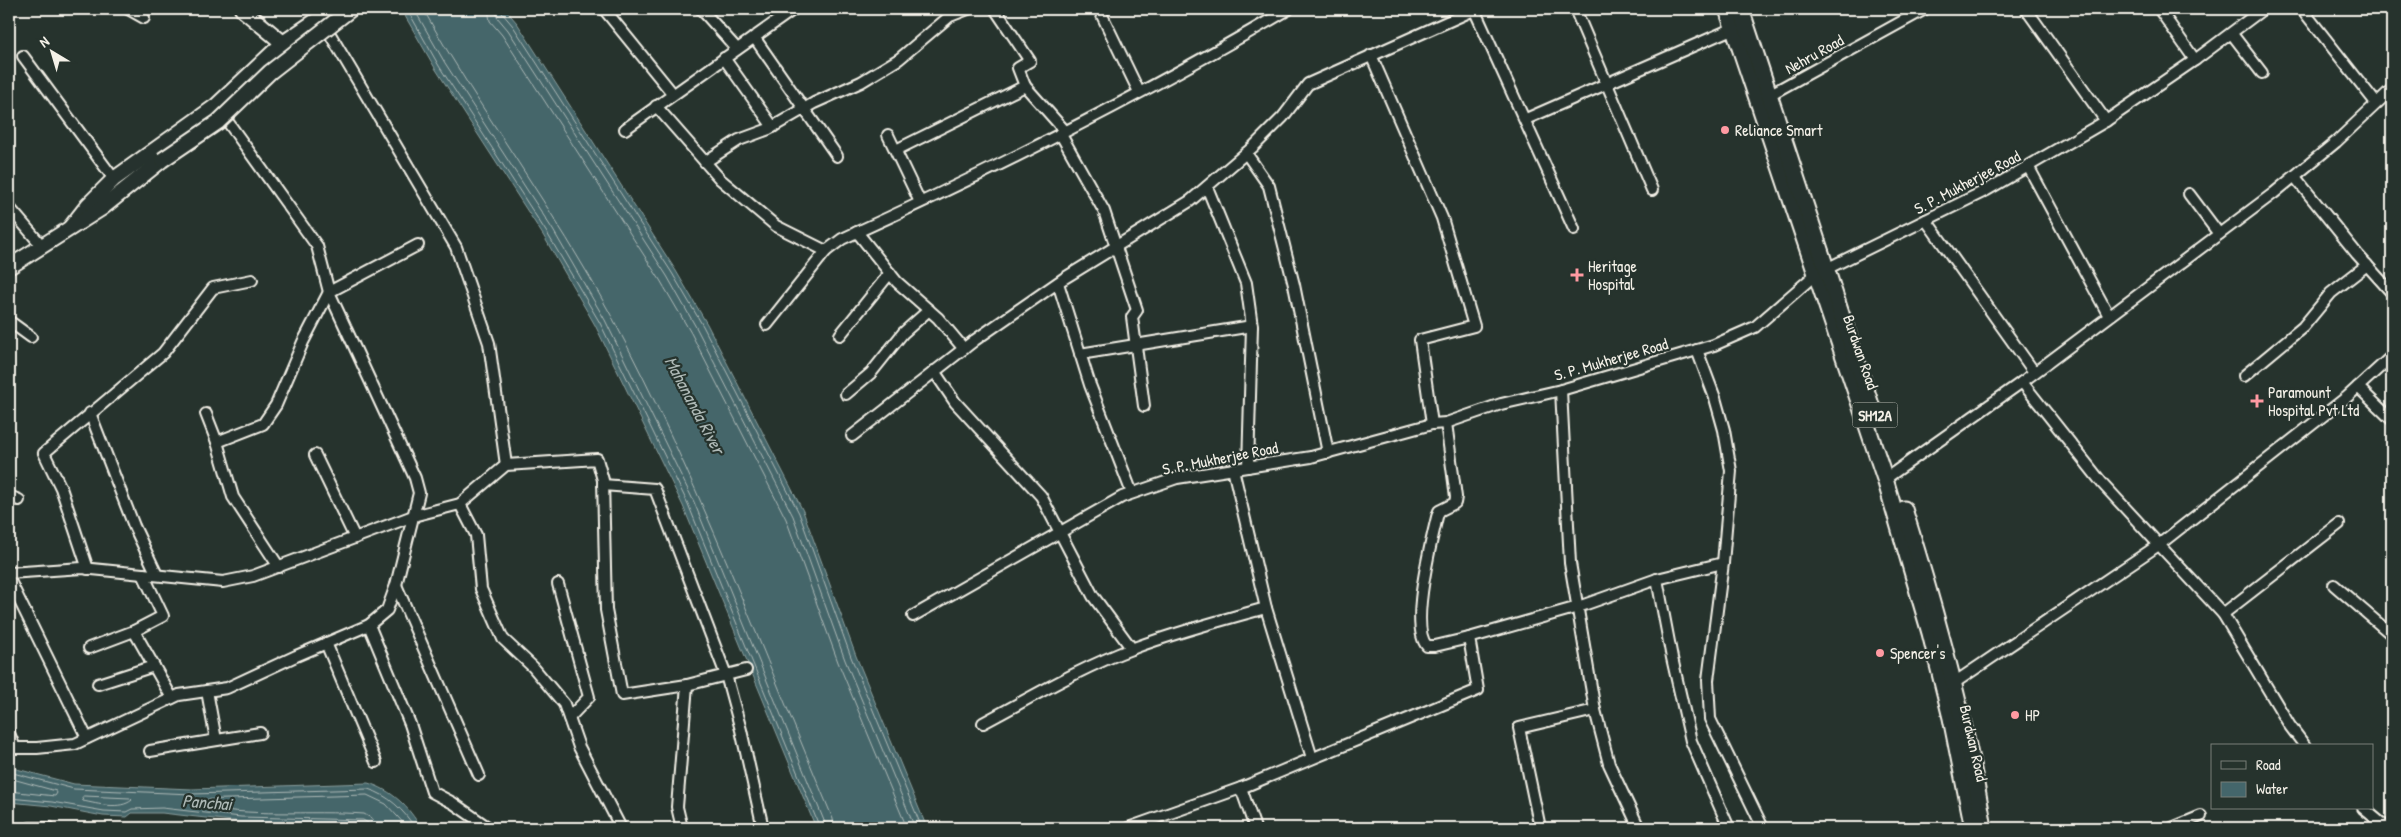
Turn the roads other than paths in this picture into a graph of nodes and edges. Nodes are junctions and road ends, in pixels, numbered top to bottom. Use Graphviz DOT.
graph roads {
  1 [pos="128,9"];
  2 [pos="242,9"];
  3 [pos="351,9"];
  4 [pos="604,9"];
  5 [pos="701,9"];
  6 [pos="794,9"];
  7 [pos="968,9"];
  8 [pos="995,9"];
  9 [pos="1099,9"];
  10 [pos="1289,9"];
  11 [pos="1475,9"];
  12 [pos="1575,9"];
  13 [pos="1727,9"];
  14 [pos="1741,9"];
  15 [pos="1925,9"];
  16 [pos="2026,9"];
  17 [pos="2160,9"];
  18 [pos="2263,9"];
  19 [pos="2302,9"];
  20 [pos="781,12"];
  21 [pos="323,14"];
  22 [pos="144,18"];
  23 [pos="1734,28"];
  24 [pos="2232,34"];
  25 [pos="754,37"];
  26 [pos="283,43"];
  27 [pos="737,49"];
  28 [pos="1371,55"];
  29 [pos="23,56"];
  30 [pos="724,58"];
  31 [pos="2195,60"];
  32 [pos="2262,73"];
  33 [pos="1608,85"];
  34 [pos="1025,86"];
  35 [pos="2392,89"];
  36 [pos="1139,92"];
  37 [pos="674,94"];
  38 [pos="1764,98"];
  39 [pos="2376,103"];
  40 [pos="216,106"];
  41 [pos="656,106"];
  42 [pos="806,108"];
  43 [pos="1526,119"];
  44 [pos="2106,121"];
  45 [pos="774,127"];
  46 [pos="624,129"];
  47 [pos="1062,132"];
  48 [pos="888,135"];
  49 [pos="896,150"];
  50 [pos="1246,153"];
  51 [pos="837,156"];
  52 [pos="705,162"];
  53 [pos="2028,166"];
  54 [pos="2295,178"];
  55 [pos="114,179"];
  56 [pos="1207,187"];
  57 [pos="1652,190"];
  58 [pos="2190,194"];
  59 [pos="920,202"];
  60 [pos="9,207"];
  61 [pos="1926,220"];
  62 [pos="70,228"];
  63 [pos="1574,229"];
  64 [pos="857,232"];
  65 [pos="2219,234"];
  66 [pos="418,245"];
  67 [pos="42,247"];
  68 [pos="1116,247"];
  69 [pos="826,251"];
  70 [pos="2368,265"];
  71 [pos="9,267"];
  72 [pos="1821,271"];
  73 [pos="890,273"];
  74 [pos="252,280"];
  75 [pos="1058,283"];
  76 [pos="329,292"];
  77 [pos="2392,292"];
  78 [pos="929,310"];
  79 [pos="2109,316"];
  80 [pos="9,321"];
  81 [pos="767,325"];
  82 [pos="1252,326"];
  83 [pos="840,335"];
  84 [pos="31,337"];
  85 [pos="1136,345"];
  86 [pos="964,349"];
  87 [pos="1697,350"];
  88 [pos="1080,354"];
  89 [pos="2392,356"];
  90 [pos="934,371"];
  91 [pos="2034,372"];
  92 [pos="2244,376"];
  93 [pos="2022,382"];
  94 [pos="2358,387"];
  95 [pos="1561,390"];
  96 [pos="846,394"];
  97 [pos="1144,406"];
  98 [pos="90,413"];
  99 [pos="206,414"];
  100 [pos="2392,420"];
  101 [pos="1446,422"];
  102 [pos="1432,424"];
  103 [pos="852,436"];
  104 [pos="217,442"];
  105 [pos="1328,453"];
  106 [pos="315,455"];
  107 [pos="506,465"];
  108 [pos="1248,467"];
  109 [pos="1233,469"];
  110 [pos="1889,477"];
  111 [pos="603,485"];
  112 [pos="1132,493"];
  113 [pos="9,496"];
  114 [pos="19,500"];
  115 [pos="460,504"];
  116 [pos="413,516"];
  117 [pos="2339,524"];
  118 [pos="1059,532"];
  119 [pos="355,538"];
  120 [pos="2160,544"];
  121 [pos="1723,563"];
  122 [pos="279,567"];
  123 [pos="88,569"];
  124 [pos="9,573"];
  125 [pos="143,574"];
  126 [pos="157,575"];
  127 [pos="9,579"];
  128 [pos="1657,579"];
  129 [pos="558,584"];
  130 [pos="396,585"];
  131 [pos="2334,585"];
  132 [pos="1578,607"];
  133 [pos="1266,608"];
  134 [pos="2223,614"];
  135 [pos="913,616"];
  136 [pos="369,625"];
  137 [pos="134,631"];
  138 [pos="2392,635"];
  139 [pos="1469,638"];
  140 [pos="326,643"];
  141 [pos="90,648"];
  142 [pos="1132,649"];
  143 [pos="154,666"];
  144 [pos="746,670"];
  145 [pos="726,675"];
  146 [pos="1954,683"];
  147 [pos="98,684"];
  148 [pos="688,685"];
  149 [pos="207,691"];
  150 [pos="172,698"];
  151 [pos="1596,710"];
  152 [pos="569,718"];
  153 [pos="983,723"];
  154 [pos="9,733"];
  155 [pos="260,733"];
  156 [pos="87,738"];
  157 [pos="216,740"];
  158 [pos="2304,744"];
  159 [pos="12,748"];
  160 [pos="150,751"];
  161 [pos="1312,758"];
  162 [pos="376,762"];
  163 [pos="479,775"];
  164 [pos="1241,788"];
  165 [pos="2366,810"];
  166 [pos="2201,816"];
  167 [pos="1539,823"];
  168 [pos="30,828"];
  169 [pos="50,828"];
  170 [pos="489,828"];
  171 [pos="621,828"];
  172 [pos="682,828"];
  173 [pos="762,828"];
  174 [pos="1128,828"];
  175 [pos="1255,828"];
  176 [pos="1639,828"];
  177 [pos="1729,828"];
  178 [pos="1763,828"];
  179 [pos="1973,828"];
  180 [pos="1984,828"];
  181 [pos="2172,828"];
  182 [pos="2388,828"];
  1 -- 22 [label="street"];
  2 -- 26 [label="street"];
  3 -- 62 [label="street, bridge"];
  4 -- 37 [label="street"];
  5 -- 27 [label="street"];
  6 -- 20 [label="street"];
  7 -- 42 [label="street"];
  8 -- 34 [label="street"];
  9 -- 36 [label="street"];
  10 -- 36 [label="street"];
  11 -- 28 [label="street"];
  11 -- 43 [label="street"];
  12 -- 33 [label="street"];
  13 -- 23 [label="main road, Burdwan Road / SH12A"];
  14 -- 38 [label="main road, Burdwan Road / SH12A"];
  15 -- 38 [label="street, Nehru Road"];
  16 -- 44 [label="street"];
  17 -- 31 [label="street"];
  18 -- 24 [label="street, S. P. Mukherjee Road"];
  19 -- 39 [label="street"];
  20 -- 25 [label="street"];
  21 -- 26 [label="street"];
  21 -- 107 [label="street"];
  23 -- 33 [label="street"];
  23 -- 38 [label="main road, Burdwan Road / SH12A"];
  24 -- 31 [label="street, S. P. Mukherjee Road"];
  24 -- 32 [label="street"];
  25 -- 27 [label="street"];
  25 -- 42 [label="street"];
  26 -- 40 [label="street"];
  27 -- 30 [label="street"];
  28 -- 50 [label="street"];
  28 -- 102 [label="street"];
  29 -- 55 [label="street"];
  30 -- 37 [label="street"];
  30 -- 45 [label="street"];
  31 -- 44 [label="street, S. P. Mukherjee Road"];
  33 -- 43 [label="street"];
  33 -- 57 [label="street"];
  34 -- 47 [label="street"];
  34 -- 49 [label="street"];
  35 -- 39 [label="street"];
  36 -- 47 [label="street"];
  37 -- 41 [label="street"];
  38 -- 72 [label="main road, Burdwan Road / SH12A"];
  39 -- 54 [label="street"];
  40 -- 55 [label="street"];
  40 -- 76 [label="street"];
  41 -- 46 [label="street"];
  41 -- 52 [label="street"];
  42 -- 45 [label="street"];
  42 -- 51 [label="street"];
  43 -- 63 [label="street"];
  44 -- 53 [label="street, S. P. Mukherjee Road"];
  45 -- 52 [label="street"];
  47 -- 59 [label="street"];
  47 -- 68 [label="street"];
  48 -- 49 [label="street"];
  49 -- 59 [label="street"];
  50 -- 56 [label="street"];
  50 -- 105 [label="street"];
  52 -- 69 [label="street"];
  53 -- 61 [label="street, S. P. Mukherjee Road"];
  53 -- 79 [label="street"];
  54 -- 65 [label="street"];
  54 -- 70 [label="street"];
  55 -- 62 [label="street"];
  56 -- 68 [label="street"];
  56 -- 82 [label="street"];
  58 -- 65 [label="street"];
  59 -- 64 [label="street"];
  60 -- 67 [label="street"];
  61 -- 72 [label="street, S. P. Mukherjee Road"];
  61 -- 91 [label="street"];
  62 -- 67 [label="street"];
  64 -- 69 [label="street"];
  64 -- 73 [label="street"];
  65 -- 79 [label="street"];
  66 -- 76 [label="street"];
  67 -- 71 [label="street"];
  68 -- 75 [label="street"];
  68 -- 85 [label="street"];
  69 -- 81 [label="street"];
  70 -- 77 [label="street"];
  70 -- 92 [label="street"];
  72 -- 87 [label="street, S. P. Mukherjee Road"];
  72 -- 110 [label="main road, Burdwan Road / SH12A"];
  73 -- 78 [label="street"];
  73 -- 83 [label="street"];
  74 -- 98 [label="street"];
  75 -- 86 [label="street"];
  75 -- 88 [label="street"];
  76 -- 104 [label="street"];
  76 -- 116 [label="street"];
  78 -- 86 [label="street"];
  78 -- 96 [label="street"];
  79 -- 91 [label="street"];
  80 -- 84 [label="street"];
  82 -- 85 [label="street"];
  82 -- 108 [label="street"];
  85 -- 88 [label="street"];
  85 -- 97 [label="street"];
  86 -- 90 [label="street"];
  87 -- 95 [label="street, S. P. Mukherjee Road"];
  87 -- 121 [label="street"];
  88 -- 112 [label="street"];
  89 -- 94 [label="street"];
  90 -- 103 [label="street"];
  90 -- 118 [label="street"];
  91 -- 93 [label="street"];
  93 -- 110 [label="street"];
  93 -- 120 [label="street"];
  94 -- 100 [label="street"];
  94 -- 120 [label="street"];
  95 -- 101 [label="street, S. P. Mukherjee Road"];
  95 -- 132 [label="street"];
  98 -- 123 [label="street"];
  98 -- 126 [label="street"];
  99 -- 104 [label="street"];
  101 -- 102 [label="street, S. P. Mukherjee Road"];
  101 -- 139 [label="street"];
  102 -- 105 [label="street, S. P. Mukherjee Road"];
  104 -- 122 [label="street"];
  105 -- 108 [label="street, S. P. Mukherjee Road"];
  106 -- 119 [label="street"];
  107 -- 111 [label="street"];
  107 -- 115 [label="street"];
  108 -- 109 [label="street, S. P. Mukherjee Road"];
  109 -- 112 [label="street, S. P. Mukherjee Road"];
  109 -- 133 [label="street"];
  110 -- 146 [label="main road, Burdwan Road / SH12A"];
  110 -- 179 [label="main road, Burdwan Road / SH12A"];
  111 -- 145 [label="street"];
  111 -- 148 [label="street"];
  112 -- 118 [label="street, S. P. Mukherjee Road"];
  113 -- 114 [label="street"];
  115 -- 116 [label="street"];
  115 -- 152 [label="street"];
  116 -- 119 [label="street"];
  116 -- 130 [label="street"];
  117 -- 134 [label="street"];
  118 -- 135 [label="street, S. P. Mukherjee Road"];
  118 -- 142 [label="street"];
  119 -- 122 [label="street"];
  120 -- 134 [label="street"];
  120 -- 146 [label="street"];
  121 -- 128 [label="street"];
  121 -- 178 [label="street"];
  122 -- 126 [label="street"];
  123 -- 124 [label="street"];
  123 -- 125 [label="street"];
  125 -- 126 [label="street"];
  125 -- 137 [label="street"];
  127 -- 156 [label="street"];
  128 -- 132 [label="street"];
  128 -- 177 [label="street"];
  129 -- 152 [label="street"];
  130 -- 136 [label="street"];
  130 -- 163 [label="street"];
  131 -- 138 [label="street"];
  132 -- 139 [label="street"];
  132 -- 151 [label="street"];
  133 -- 142 [label="street"];
  133 -- 161 [label="street"];
  134 -- 158 [label="street"];
  136 -- 140 [label="street"];
  136 -- 170 [label="street"];
  137 -- 141 [label="street"];
  137 -- 143 [label="street"];
  139 -- 161 [label="street"];
  140 -- 149 [label="street"];
  140 -- 162 [label="street"];
  142 -- 153 [label="street"];
  143 -- 147 [label="street"];
  143 -- 150 [label="street"];
  144 -- 145 [label="street"];
  145 -- 148 [label="street"];
  145 -- 173 [label="street"];
  146 -- 180 [label="main road, Burdwan Road / SH12A"];
  148 -- 172 [label="street"];
  149 -- 150 [label="street"];
  149 -- 157 [label="street"];
  150 -- 156 [label="street"];
  151 -- 167 [label="street"];
  151 -- 176 [label="street"];
  152 -- 171 [label="street"];
  154 -- 159 [label="street"];
  155 -- 157 [label="street"];
  156 -- 159 [label="street"];
  157 -- 160 [label="street"];
  161 -- 164 [label="street"];
  164 -- 174 [label="street"];
  164 -- 175 [label="street"];
  165 -- 182 [label="street"];
  166 -- 181 [label="street"];
  168 -- 169 [label="street"];
}
